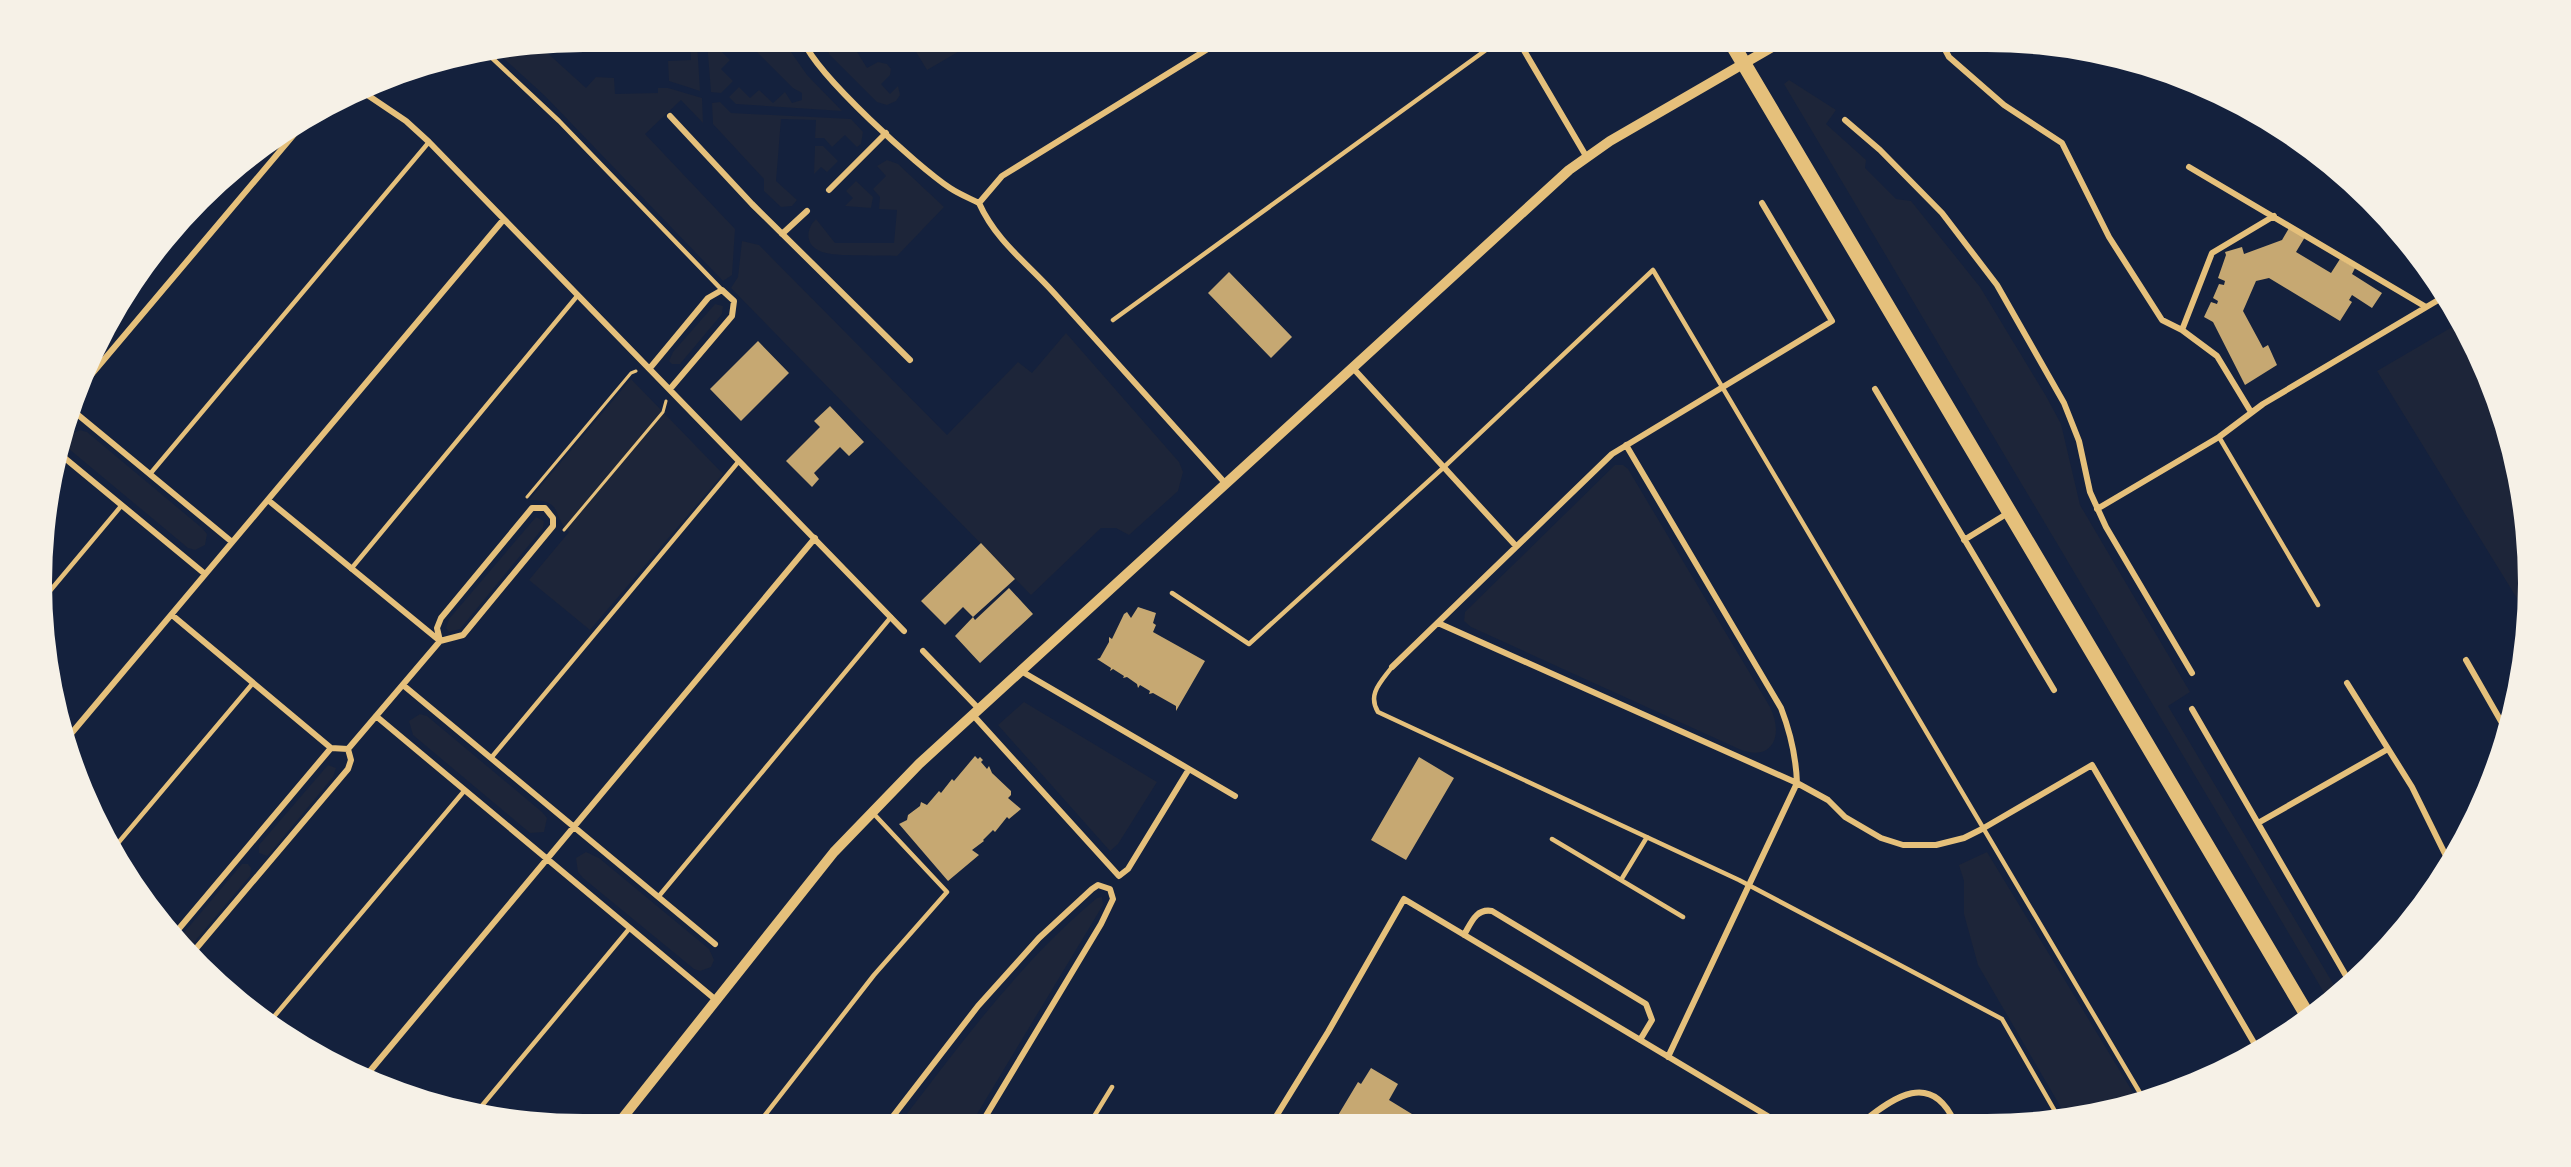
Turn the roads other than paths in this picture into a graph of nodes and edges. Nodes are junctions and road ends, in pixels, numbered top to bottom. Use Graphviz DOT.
graph roads {
  1 [pos="810,52"];
  2 [pos="1203,52"];
  3 [pos="1483,52"];
  4 [pos="1525,52"];
  5 [pos="1737,52"];
  6 [pos="1765,52"];
  7 [pos="1946,52"];
  8 [pos="495,60"];
  9 [pos="1745,64"];
  10 [pos="370,97"];
  11 [pos="670,116"];
  12 [pos="1845,120"];
  13 [pos="886,133"];
  14 [pos="429,141"];
  15 [pos="285,144"];
  16 [pos="1586,156"];
  17 [pos="2189,167"];
  18 [pos="829,190"];
  19 [pos="979,203"];
  20 [pos="1762,203"];
  21 [pos="807,211"];
  22 [pos="2274,216"];
  23 [pos="504,219"];
  24 [pos="782,234"];
  25 [pos="722,290"];
  26 [pos="578,295"];
  27 [pos="2437,301"];
  28 [pos="2426,307"];
  29 [pos="1113,320"];
  30 [pos="2182,330"];
  31 [pos="910,360"];
  32 [pos="100,364"];
  33 [pos="1351,367"];
  34 [pos="650,368"];
  35 [pos="670,389"];
  36 [pos="1721,389"];
  37 [pos="1875,389"];
  38 [pos="2251,411"];
  39 [pos="80,417"];
  40 [pos="2219,436"];
  41 [pos="1626,445"];
  42 [pos="68,460"];
  43 [pos="739,461"];
  44 [pos="1443,468"];
  45 [pos="150,474"];
  46 [pos="1225,483"];
  47 [pos="267,500"];
  48 [pos="122,505"];
  49 [pos="2097,509"];
  50 [pos="2008,513"];
  51 [pos="815,538"];
  52 [pos="1965,540"];
  53 [pos="232,542"];
  54 [pos="1516,546"];
  55 [pos="351,569"];
  56 [pos="205,574"];
  57 [pos="52,588"];
  58 [pos="1172,593"];
  59 [pos="2318,605"];
  60 [pos="172,615"];
  61 [pos="891,617"];
  62 [pos="1438,623"];
  63 [pos="904,631"];
  64 [pos="440,641"];
  65 [pos="923,651"];
  66 [pos="2466,660"];
  67 [pos="1392,667"];
  68 [pos="1021,671"];
  69 [pos="2192,674"];
  70 [pos="253,683"];
  71 [pos="2347,683"];
  72 [pos="403,685"];
  73 [pos="2054,690"];
  74 [pos="2192,709"];
  75 [pos="976,712"];
  76 [pos="376,716"];
  77 [pos="2500,720"];
  78 [pos="74,730"];
  79 [pos="331,748"];
  80 [pos="348,749"];
  81 [pos="2388,749"];
  82 [pos="491,758"];
  83 [pos="1189,769"];
  84 [pos="1797,783"];
  85 [pos="465,790"];
  86 [pos="1235,796"];
  87 [pos="871,811"];
  88 [pos="2258,823"];
  89 [pos="573,827"];
  90 [pos="1982,829"];
  91 [pos="1647,837"];
  92 [pos="1552,839"];
  93 [pos="120,841"];
  94 [pos="2445,853"];
  95 [pos="546,858"];
  96 [pos="1621,880"];
  97 [pos="1748,886"];
  98 [pos="659,896"];
  99 [pos="1683,916"];
  100 [pos="179,928"];
  101 [pos="629,929"];
  102 [pos="1464,935"];
  103 [pos="715,944"];
  104 [pos="197,948"];
  105 [pos="2346,975"];
  106 [pos="716,1000"];
  107 [pos="2304,1010"];
  108 [pos="275,1016"];
  109 [pos="1640,1040"];
  110 [pos="2254,1043"];
  111 [pos="1668,1057"];
  112 [pos="371,1070"];
  113 [pos="1112,1087"];
  114 [pos="2139,1092"];
  115 [pos="484,1105"];
  116 [pos="2054,1110"];
  117 [pos="626,1114"];
  118 [pos="766,1114"];
  119 [pos="894,1114"];
  120 [pos="987,1114"];
  121 [pos="1096,1114"];
  122 [pos="1278,1114"];
  123 [pos="1764,1114"];
  124 [pos="1873,1114"];
  125 [pos="1950,1114"];
  1 -- 13 [label="street"];
  2 -- 19 [label="street"];
  3 -- 29 [label="lane"];
  4 -- 16 [label="street"];
  5 -- 9 [label="main road"];
  6 -- 9 [label="street"];
  7 -- 30 [label="street"];
  8 -- 25 [label="lane"];
  9 -- 16 [label="street"];
  9 -- 50 [label="main road"];
  10 -- 14 [label="street"];
  11 -- 24 [label="street"];
  12 -- 49 [label="street"];
  13 -- 18 [label="street"];
  13 -- 19 [label="street"];
  14 -- 23 [label="street"];
  14 -- 45 [label="lane"];
  15 -- 32 [label="street"];
  16 -- 33 [label="street"];
  17 -- 22 [label="street"];
  19 -- 46 [label="street"];
  20 -- 36 [label="street"];
  21 -- 24 [label="street"];
  22 -- 28 [label="street"];
  22 -- 30 [label="street"];
  23 -- 26 [label="street"];
  23 -- 47 [label="street"];
  24 -- 31 [label="street"];
  25 -- 34 [label="street"];
  25 -- 35 [label="street"];
  26 -- 34 [label="street"];
  26 -- 55 [label="lane"];
  27 -- 28 [label="street"];
  28 -- 38 [label="street"];
  30 -- 38 [label="street"];
  33 -- 44 [label="street"];
  33 -- 46 [label="street"];
  34 -- 35 [label="street"];
  35 -- 43 [label="street"];
  36 -- 41 [label="street"];
  36 -- 44 [label="lane"];
  36 -- 90 [label="lane"];
  37 -- 52 [label="street"];
  38 -- 40 [label="street"];
  39 -- 45 [label="street"];
  40 -- 49 [label="street"];
  40 -- 59 [label="lane"];
  41 -- 54 [label="street"];
  41 -- 84 [label="street"];
  42 -- 48 [label="street"];
  43 -- 51 [label="street"];
  43 -- 82 [label="lane"];
  44 -- 54 [label="street"];
  44 -- 58 [label="lane"];
  45 -- 53 [label="street"];
  46 -- 68 [label="street"];
  47 -- 53 [label="street"];
  47 -- 55 [label="street"];
  48 -- 56 [label="street"];
  48 -- 57 [label="lane"];
  49 -- 69 [label="street"];
  50 -- 52 [label="street"];
  50 -- 107 [label="main road"];
  51 -- 61 [label="street"];
  51 -- 89 [label="street"];
  52 -- 73 [label="street"];
  53 -- 56 [label="street"];
  54 -- 62 [label="street"];
  55 -- 64 [label="street"];
  56 -- 60 [label="street"];
  60 -- 70 [label="street"];
  60 -- 78 [label="street"];
  61 -- 63 [label="street"];
  61 -- 98 [label="lane"];
  62 -- 67 [label="street"];
  62 -- 84 [label="street"];
  64 -- 64 [label="street"];
  64 -- 72 [label="street"];
  65 -- 75 [label="street"];
  66 -- 77 [label="street"];
  67 -- 91 [label="lane"];
  68 -- 75 [label="street"];
  68 -- 83 [label="street"];
  70 -- 79 [label="street"];
  70 -- 93 [label="lane"];
  71 -- 81 [label="street"];
  72 -- 76 [label="street"];
  72 -- 82 [label="street"];
  74 -- 88 [label="street"];
  75 -- 83 [label="street"];
  75 -- 87 [label="street"];
  76 -- 80 [label="street"];
  76 -- 85 [label="street"];
  79 -- 80 [label="street"];
  79 -- 100 [label="street"];
  80 -- 104 [label="street"];
  81 -- 88 [label="street"];
  81 -- 94 [label="street"];
  82 -- 89 [label="street"];
  83 -- 86 [label="street"];
  84 -- 90 [label="street"];
  84 -- 97 [label="street"];
  85 -- 95 [label="street"];
  85 -- 108 [label="lane"];
  87 -- 106 [label="street"];
  87 -- 118 [label="lane"];
  88 -- 105 [label="street"];
  89 -- 95 [label="street"];
  89 -- 98 [label="street"];
  90 -- 110 [label="street"];
  90 -- 114 [label="lane"];
  91 -- 96 [label="lane"];
  91 -- 97 [label="lane"];
  92 -- 96 [label="lane"];
  95 -- 101 [label="street"];
  95 -- 112 [label="street"];
  96 -- 99 [label="lane"];
  97 -- 111 [label="street"];
  97 -- 116 [label="lane"];
  98 -- 103 [label="street"];
  101 -- 106 [label="street"];
  101 -- 115 [label="lane"];
  102 -- 109 [label="street"];
  102 -- 109 [label="street"];
  102 -- 122 [label="street"];
  106 -- 117 [label="street"];
  109 -- 111 [label="street"];
  111 -- 123 [label="street"];
  113 -- 121 [label="lane"];
  119 -- 120 [label="street"];
  124 -- 125 [label="street"];
}
